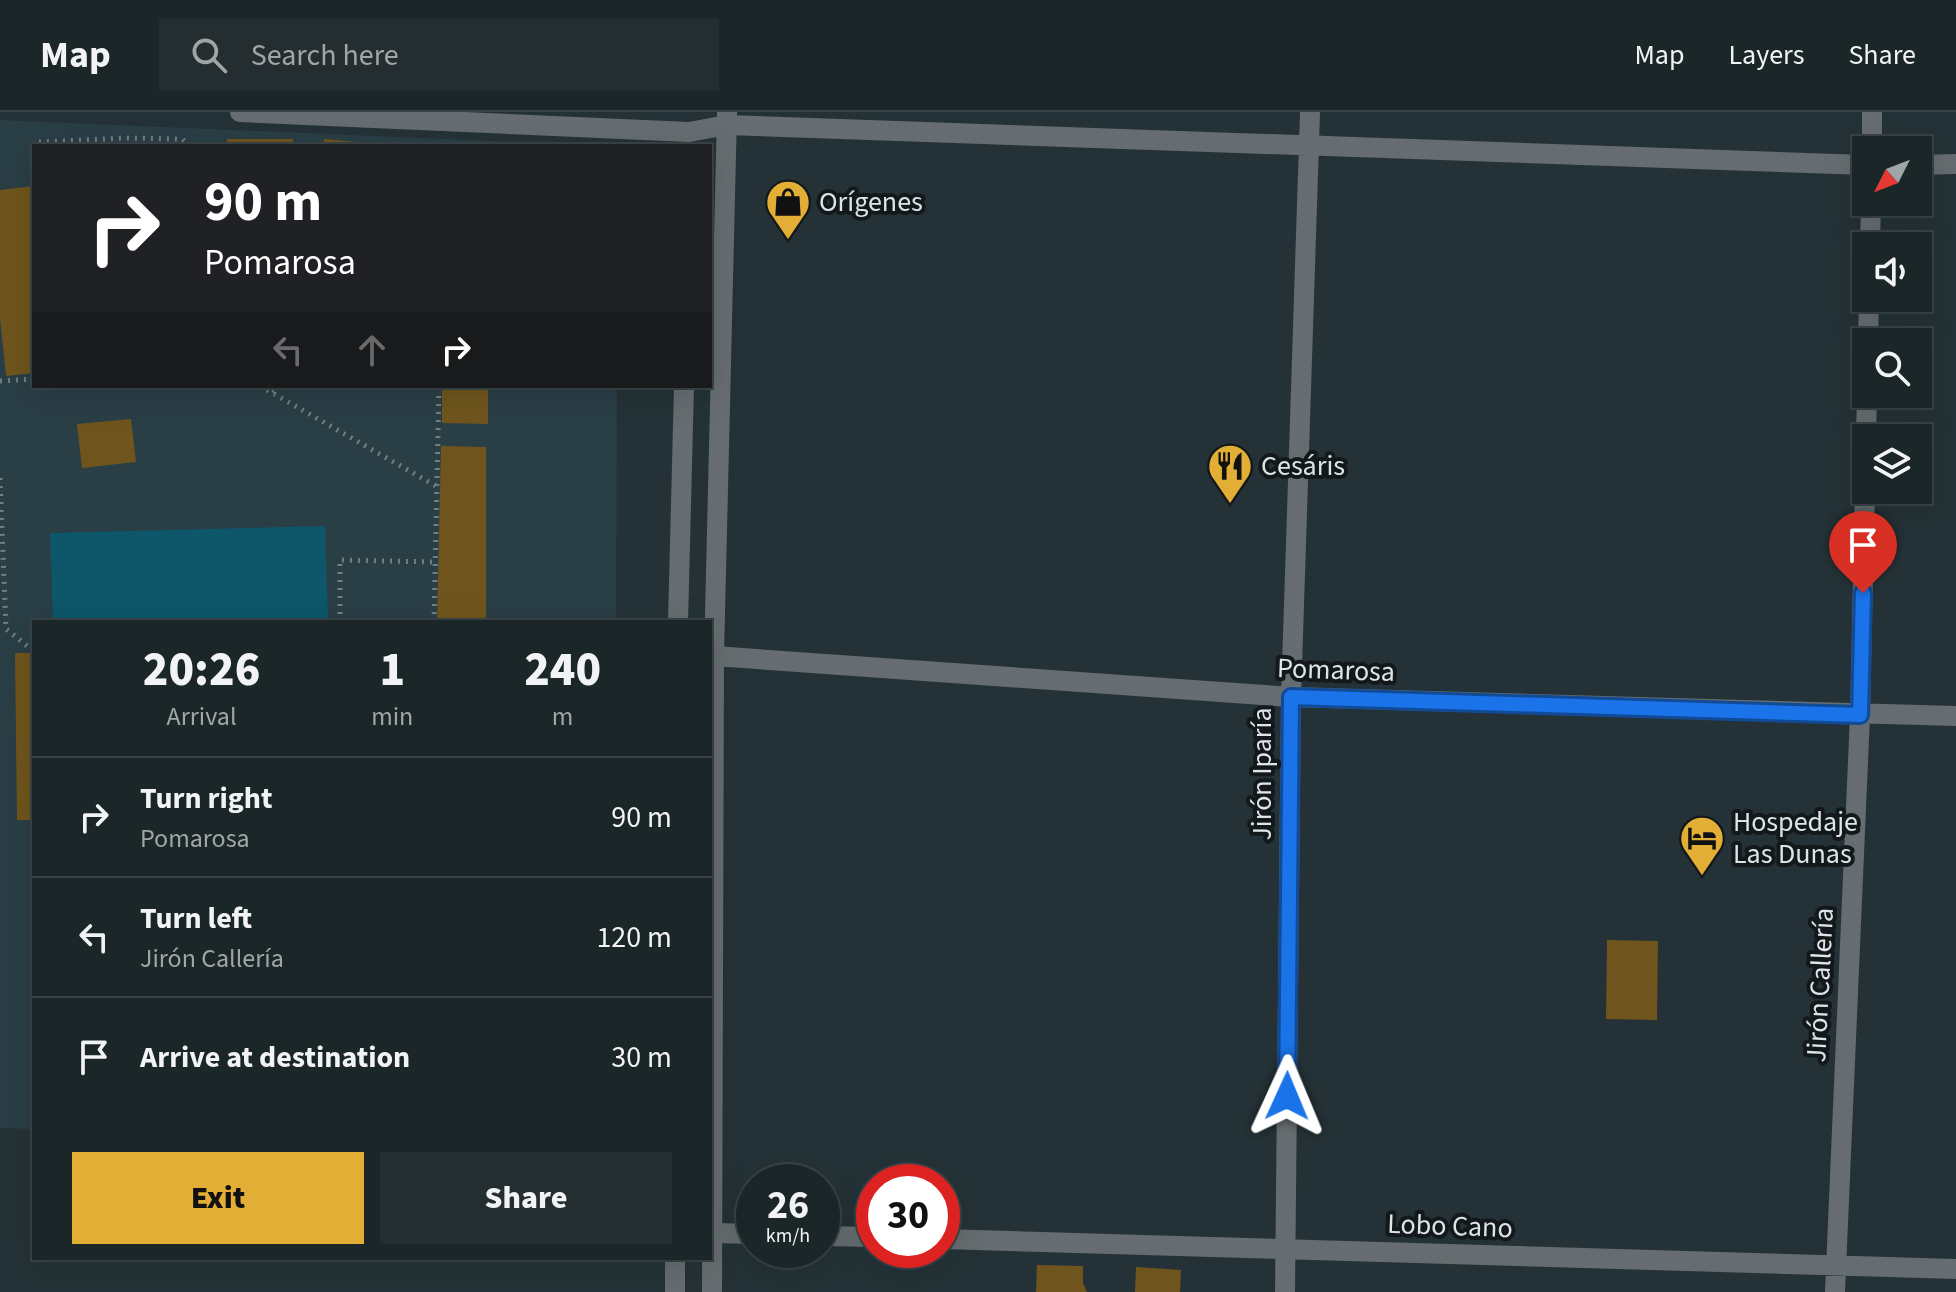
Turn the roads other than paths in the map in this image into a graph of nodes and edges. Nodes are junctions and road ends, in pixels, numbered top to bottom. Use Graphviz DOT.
graph roads {
  1 [pos="240,112"];
  2 [pos="1310,112"];
  3 [pos="1872,112"];
  4 [pos="727,119"];
  5 [pos="689,130"];
  6 [pos="1872,136"];
  7 [pos="1310,146"];
  8 [pos="1956,164"];
  9 [pos="1852,165"];
  10 [pos="1932,165"];
  11 [pos="684,388"];
  12 [pos="1865,504"];
  13 [pos="678,620"];
  14 [pos="714,656"];
  15 [pos="1291,697"];
  16 [pos="1860,715"];
  17 [pos="1956,716"];
  18 [pos="713,1233"];
  19 [pos="736,1234"];
  20 [pos="960,1240"];
  21 [pos="1286,1250"];
  22 [pos="675,1260"];
  23 [pos="1836,1266"];
  24 [pos="1956,1269"];
  25 [pos="675,1292"];
  26 [pos="712,1292"];
  27 [pos="1285,1292"];
  28 [pos="1835,1292"];
  1 -- 5 [label="street"];
  2 -- 7 [label="street, Jirón Iparía"];
  3 -- 6 [label="street"];
  4 -- 5 [label="street"];
  4 -- 7 [label="street"];
  4 -- 14 [label="street"];
  7 -- 9 [label="street"];
  7 -- 15 [label="street, Jirón Iparía"];
  8 -- 10 [label="street"];
  11 -- 13 [label="street"];
  12 -- 16 [label="street, Jirón Callería"];
  14 -- 15 [label="street, Pomarosa"];
  14 -- 18 [label="street"];
  15 -- 16 [label="street, Pomarosa"];
  15 -- 21 [label="street, Jirón Iparía"];
  16 -- 17 [label="street, Pomarosa"];
  16 -- 23 [label="street, Jirón Callería"];
  18 -- 19 [label="street"];
  18 -- 26 [label="street"];
  20 -- 21 [label="street, Lobo Cano"];
  21 -- 23 [label="street, Lobo Cano"];
  21 -- 27 [label="street, Jirón Iparía"];
  22 -- 25 [label="street"];
  23 -- 24 [label="street, Lobo Cano"];
  23 -- 28 [label="street, Jirón Callería"];
}
